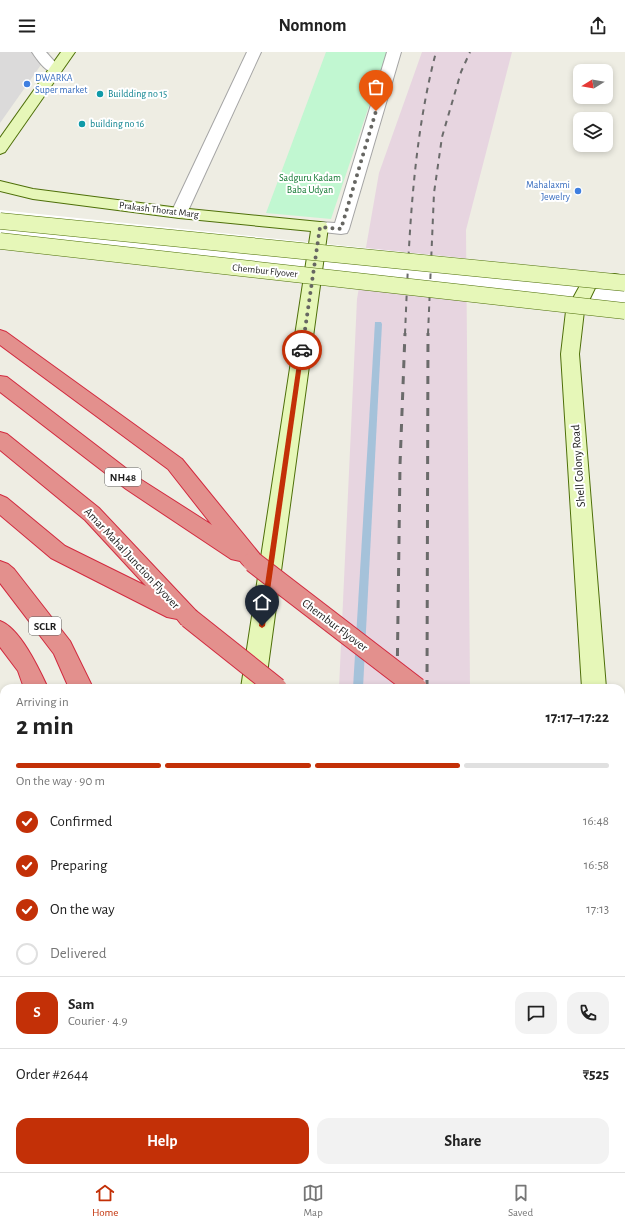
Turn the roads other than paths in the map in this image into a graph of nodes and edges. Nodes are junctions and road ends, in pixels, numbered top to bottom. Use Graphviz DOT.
graph roads {
  1 [pos="39,52"];
  2 [pos="68,52"];
  3 [pos="249,52"];
  4 [pos="394,52"];
  5 [pos="55,70"];
  6 [pos="0,148"];
  7 [pos="0,186"];
  8 [pos="179,213"];
  9 [pos="0,221"];
  10 [pos="320,227"];
  11 [pos="0,241"];
  12 [pos="625,276"];
  13 [pos="625,283"];
  14 [pos="575,311"];
  15 [pos="625,311"];
  16 [pos="625,317"];
  17 [pos="0,336"];
  18 [pos="0,382"];
  19 [pos="0,439"];
  20 [pos="0,503"];
  21 [pos="253,562"];
  22 [pos="0,570"];
  23 [pos="189,618"];
  24 [pos="0,630"];
  25 [pos="34,684"];
  26 [pos="79,684"];
  27 [pos="254,684"];
  28 [pos="272,684"];
  29 [pos="412,684"];
  30 [pos="594,684"];
  1 -- 5 [label="street"];
  2 -- 5 [label="street"];
  3 -- 8 [label="street"];
  4 -- 10 [label="street, Prakash Thorat Marg"];
  5 -- 6 [label="street"];
  7 -- 8 [label="street, Prakash Thorat Marg"];
  8 -- 10 [label="street, Prakash Thorat Marg"];
  9 -- 13 [label="street, Chembur Flyover, bridge"];
  10 -- 27 [label="street"];
  11 -- 15 [label="street, Chembur Flyover, bridge"];
  12 -- 14 [label="street, Shell Colony Road"];
  14 -- 16 [label="street"];
  14 -- 30 [label="street, Shell Colony Road"];
  17 -- 21 [label="highway"];
  18 -- 21 [label="highway, NH48"];
  19 -- 23 [label="highway, Amar Mahal Junction Flyover"];
  20 -- 23 [label="highway"];
  21 -- 29 [label="highway, Chembur Flyover / NH48, bridge"];
  22 -- 26 [label="highway, SCLR"];
  23 -- 28 [label="highway, bridge"];
  24 -- 25 [label="highway"];
}
